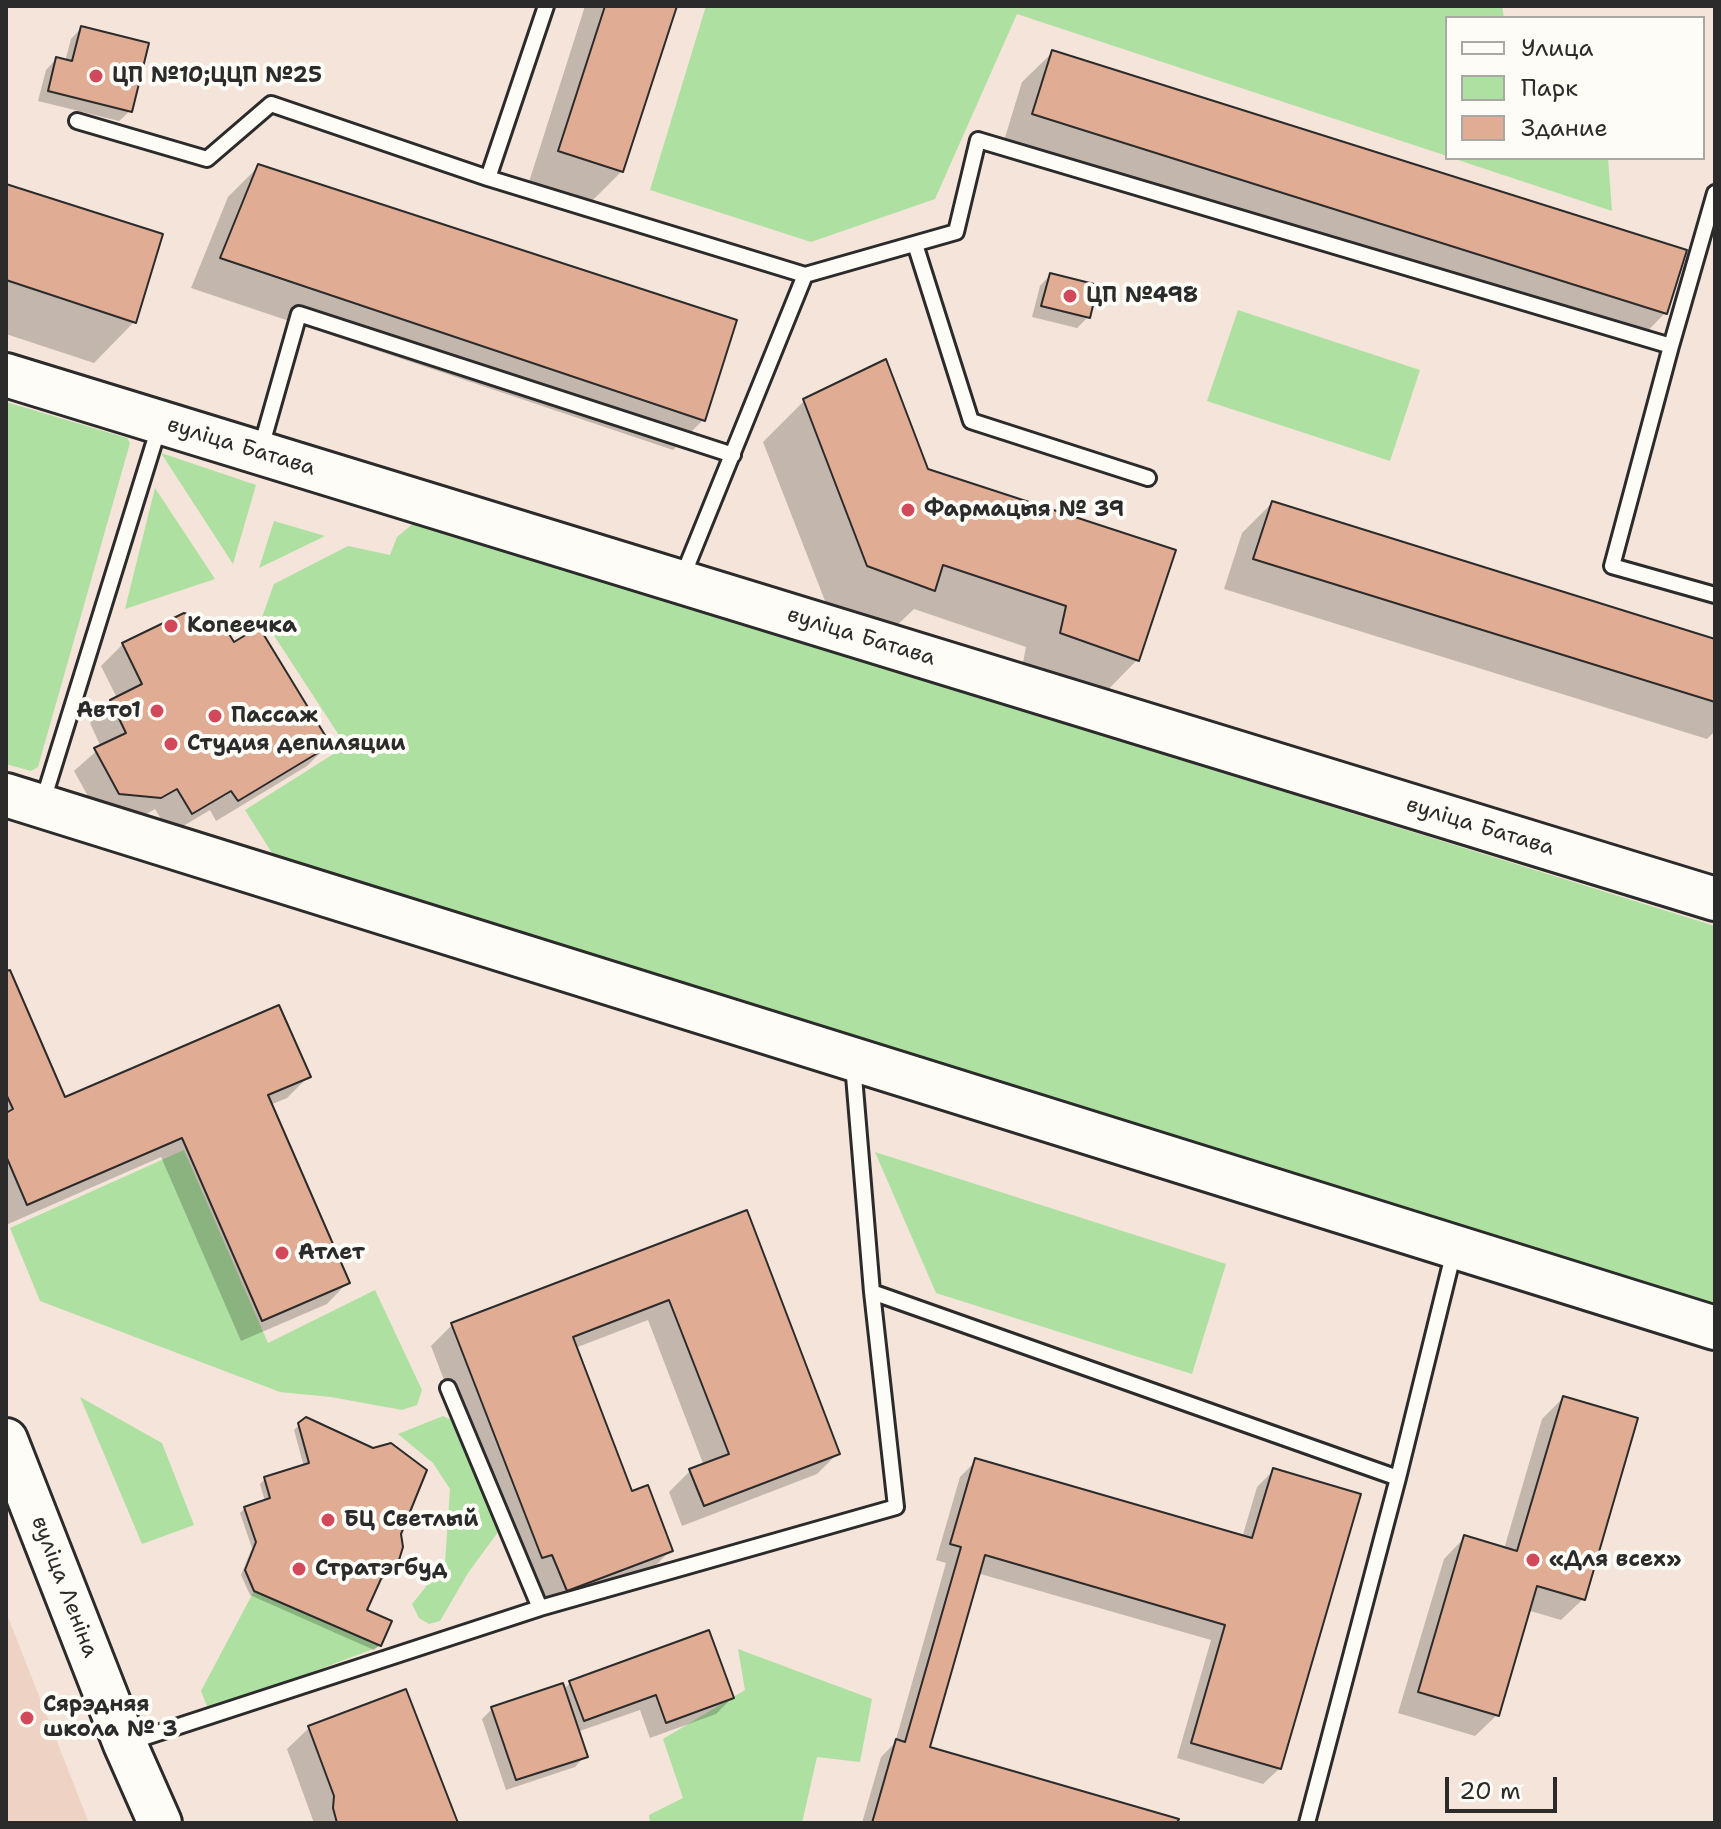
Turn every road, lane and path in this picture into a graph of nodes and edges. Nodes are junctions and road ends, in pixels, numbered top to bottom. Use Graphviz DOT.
graph roads {
  1 [pos="546,6"];
  2 [pos="77,121"];
  3 [pos="488,178"];
  4 [pos="1715,193"];
  5 [pos="915,244"];
  6 [pos="805,275"];
  7 [pos="1671,346"];
  8 [pos="6,375"];
  9 [pos="160,423"];
  10 [pos="259,453"];
  11 [pos="733,455"];
  12 [pos="1148,478"];
  13 [pos="680,582"];
  14 [pos="1715,595"];
  15 [pos="24,800"];
  16 [pos="1715,899"];
  17 [pos="852,1059"];
  18 [pos="1455,1247"];
  19 [pos="872,1292"];
  20 [pos="1715,1328"];
  21 [pos="448,1388"];
  22 [pos="6,1440"];
  23 [pos="1398,1478"];
  24 [pos="540,1608"];
  25 [pos="125,1744"];
  26 [pos="160,1823"];
  27 [pos="1307,1823"];
  1 -- 3 [label="lane"];
  2 -- 3 [label="lane"];
  3 -- 6 [label="lane"];
  4 -- 7 [label="lane"];
  5 -- 6 [label="lane"];
  5 -- 7 [label="lane"];
  5 -- 12 [label="lane"];
  6 -- 11 [label="lane"];
  7 -- 14 [label="lane"];
  8 -- 9 [label="street, вуліца Батава"];
  9 -- 10 [label="street, вуліца Батава"];
  9 -- 15 [label="lane"];
  10 -- 11 [label="lane"];
  10 -- 13 [label="street, вуліца Батава"];
  11 -- 13 [label="lane"];
  13 -- 16 [label="street, вуліца Батава"];
  15 -- 17 [label="street"];
  17 -- 18 [label="street"];
  17 -- 19 [label="lane"];
  18 -- 20 [label="street"];
  18 -- 23 [label="lane"];
  19 -- 23 [label="lane"];
  19 -- 24 [label="lane"];
  21 -- 24 [label="lane"];
  22 -- 25 [label="street, вуліца Леніна"];
  23 -- 27 [label="lane"];
  24 -- 25 [label="lane"];
  25 -- 26 [label="street, вуліца Леніна"];
}
